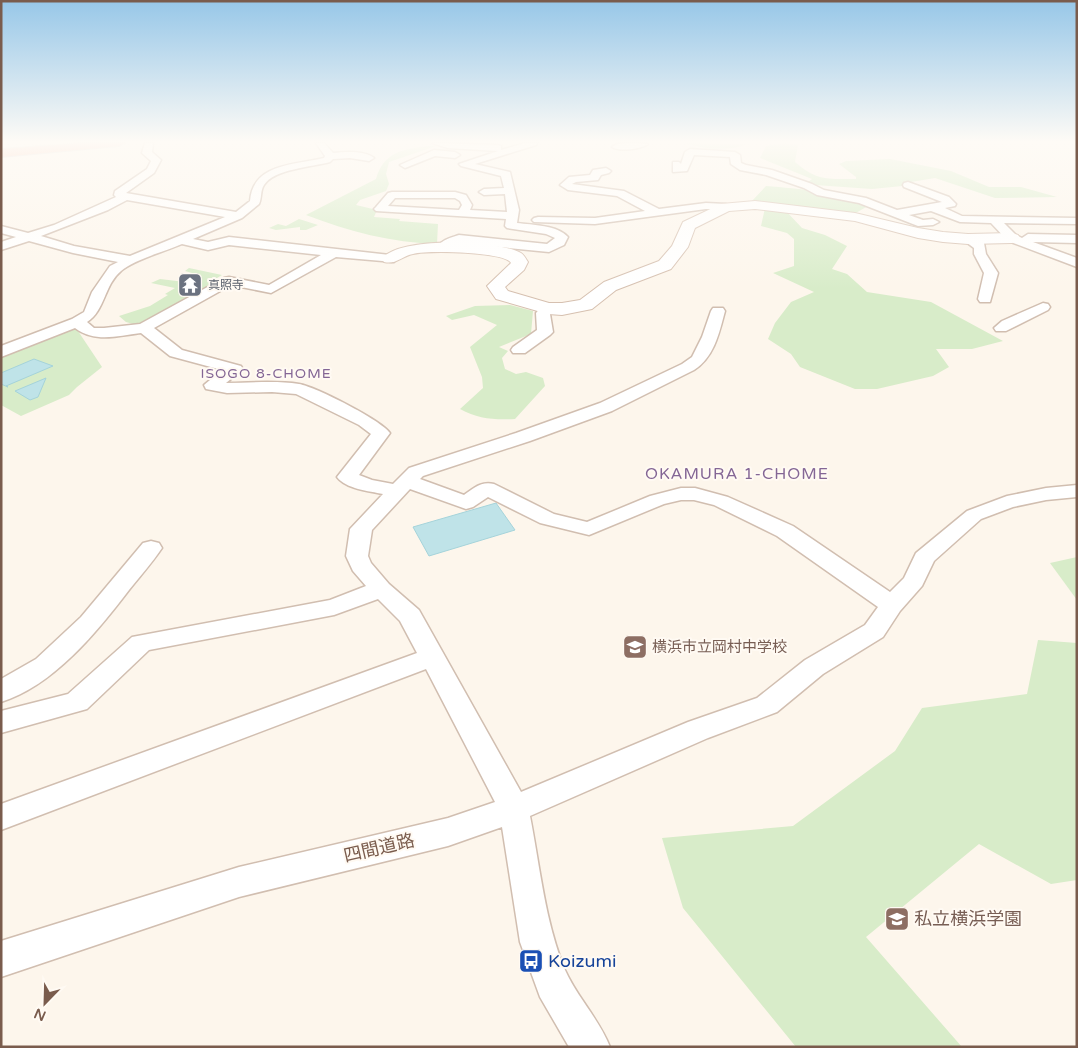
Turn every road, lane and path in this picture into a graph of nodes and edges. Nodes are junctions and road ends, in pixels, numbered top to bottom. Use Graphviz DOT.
graph roads {
  1 [pos="510,191"];
  2 [pos="125,192"];
  3 [pos="255,192"];
  4 [pos="612,192"];
  5 [pos="819,192"];
  6 [pos="926,192"];
  7 [pos="121,195"];
  8 [pos="225,201"];
  9 [pos="876,206"];
  10 [pos="726,207"];
  11 [pos="934,208"];
  12 [pos="212,210"];
  13 [pos="658,213"];
  14 [pos="462,214"];
  15 [pos="896,214"];
  16 [pos="238,216"];
  17 [pos="512,217"];
  18 [pos="855,217"];
  19 [pos="993,220"];
  20 [pos="1077,221"];
  21 [pos="933,222"];
  22 [pos="1,229"];
  23 [pos="29,238"];
  24 [pos="1012,238"];
  25 [pos="968,239"];
  26 [pos="1077,239"];
  27 [pos="180,240"];
  28 [pos="1,246"];
  29 [pos="442,247"];
  30 [pos="332,254"];
  31 [pos="390,259"];
  32 [pos="129,260"];
  33 [pos="1077,263"];
  34 [pos="985,299"];
  35 [pos="1043,307"];
  36 [pos="548,308"];
  37 [pos="718,311"];
  38 [pos="77,322"];
  39 [pos="144,328"];
  40 [pos="1001,328"];
  41 [pos="518,350"];
  42 [pos="1,352"];
  43 [pos="402,486"];
  44 [pos="1077,491"];
  45 [pos="151,548"];
  46 [pos="381,589"];
  47 [pos="892,605"];
  48 [pos="432,658"];
  49 [pos="1,692"];
  50 [pos="1,722"];
  51 [pos="514,809"];
  52 [pos="1,817"];
  53 [pos="1,959"];
  54 [pos="591,1047"];
  1 -- 17 [label="street"];
  2 -- 7 [label="street"];
  3 -- 16 [label="street"];
  4 -- 13 [label="street"];
  5 -- 9 [label="street"];
  6 -- 11 [label="street"];
  7 -- 12 [label="street"];
  7 -- 23 [label="street"];
  8 -- 12 [label="street"];
  9 -- 15 [label="street"];
  9 -- 18 [label="street"];
  10 -- 13 [label="street"];
  10 -- 18 [label="street"];
  10 -- 36 [label="street"];
  11 -- 15 [label="street"];
  11 -- 19 [label="street"];
  12 -- 16 [label="street"];
  13 -- 17 [label="street"];
  14 -- 14 [label="street"];
  14 -- 17 [label="street"];
  15 -- 21 [label="street"];
  16 -- 27 [label="street"];
  17 -- 29 [label="street"];
  18 -- 25 [label="street"];
  19 -- 20 [label="street"];
  19 -- 24 [label="street"];
  22 -- 23 [label="street"];
  23 -- 28 [label="street"];
  23 -- 32 [label="street"];
  24 -- 25 [label="street"];
  24 -- 26 [label="street"];
  24 -- 33 [label="street"];
  25 -- 34 [label="street"];
  27 -- 30 [label="street"];
  27 -- 32 [label="street"];
  29 -- 31 [label="street"];
  29 -- 36 [label="street"];
  30 -- 31 [label="street"];
  30 -- 39 [label="street"];
  32 -- 38 [label="street"];
  35 -- 40 [label="street"];
  36 -- 41 [label="street"];
  37 -- 43 [label="street"];
  38 -- 39 [label="street"];
  38 -- 42 [label="street"];
  39 -- 43 [label="street"];
  43 -- 46 [label="street"];
  43 -- 47 [label="street"];
  44 -- 47 [label="street, 四間道路"];
  45 -- 49 [label="street"];
  46 -- 48 [label="street"];
  46 -- 50 [label="street"];
  47 -- 51 [label="street, 四間道路"];
  48 -- 51 [label="street"];
  48 -- 52 [label="street"];
  51 -- 53 [label="street, 四間道路"];
  51 -- 54 [label="street"];
}
